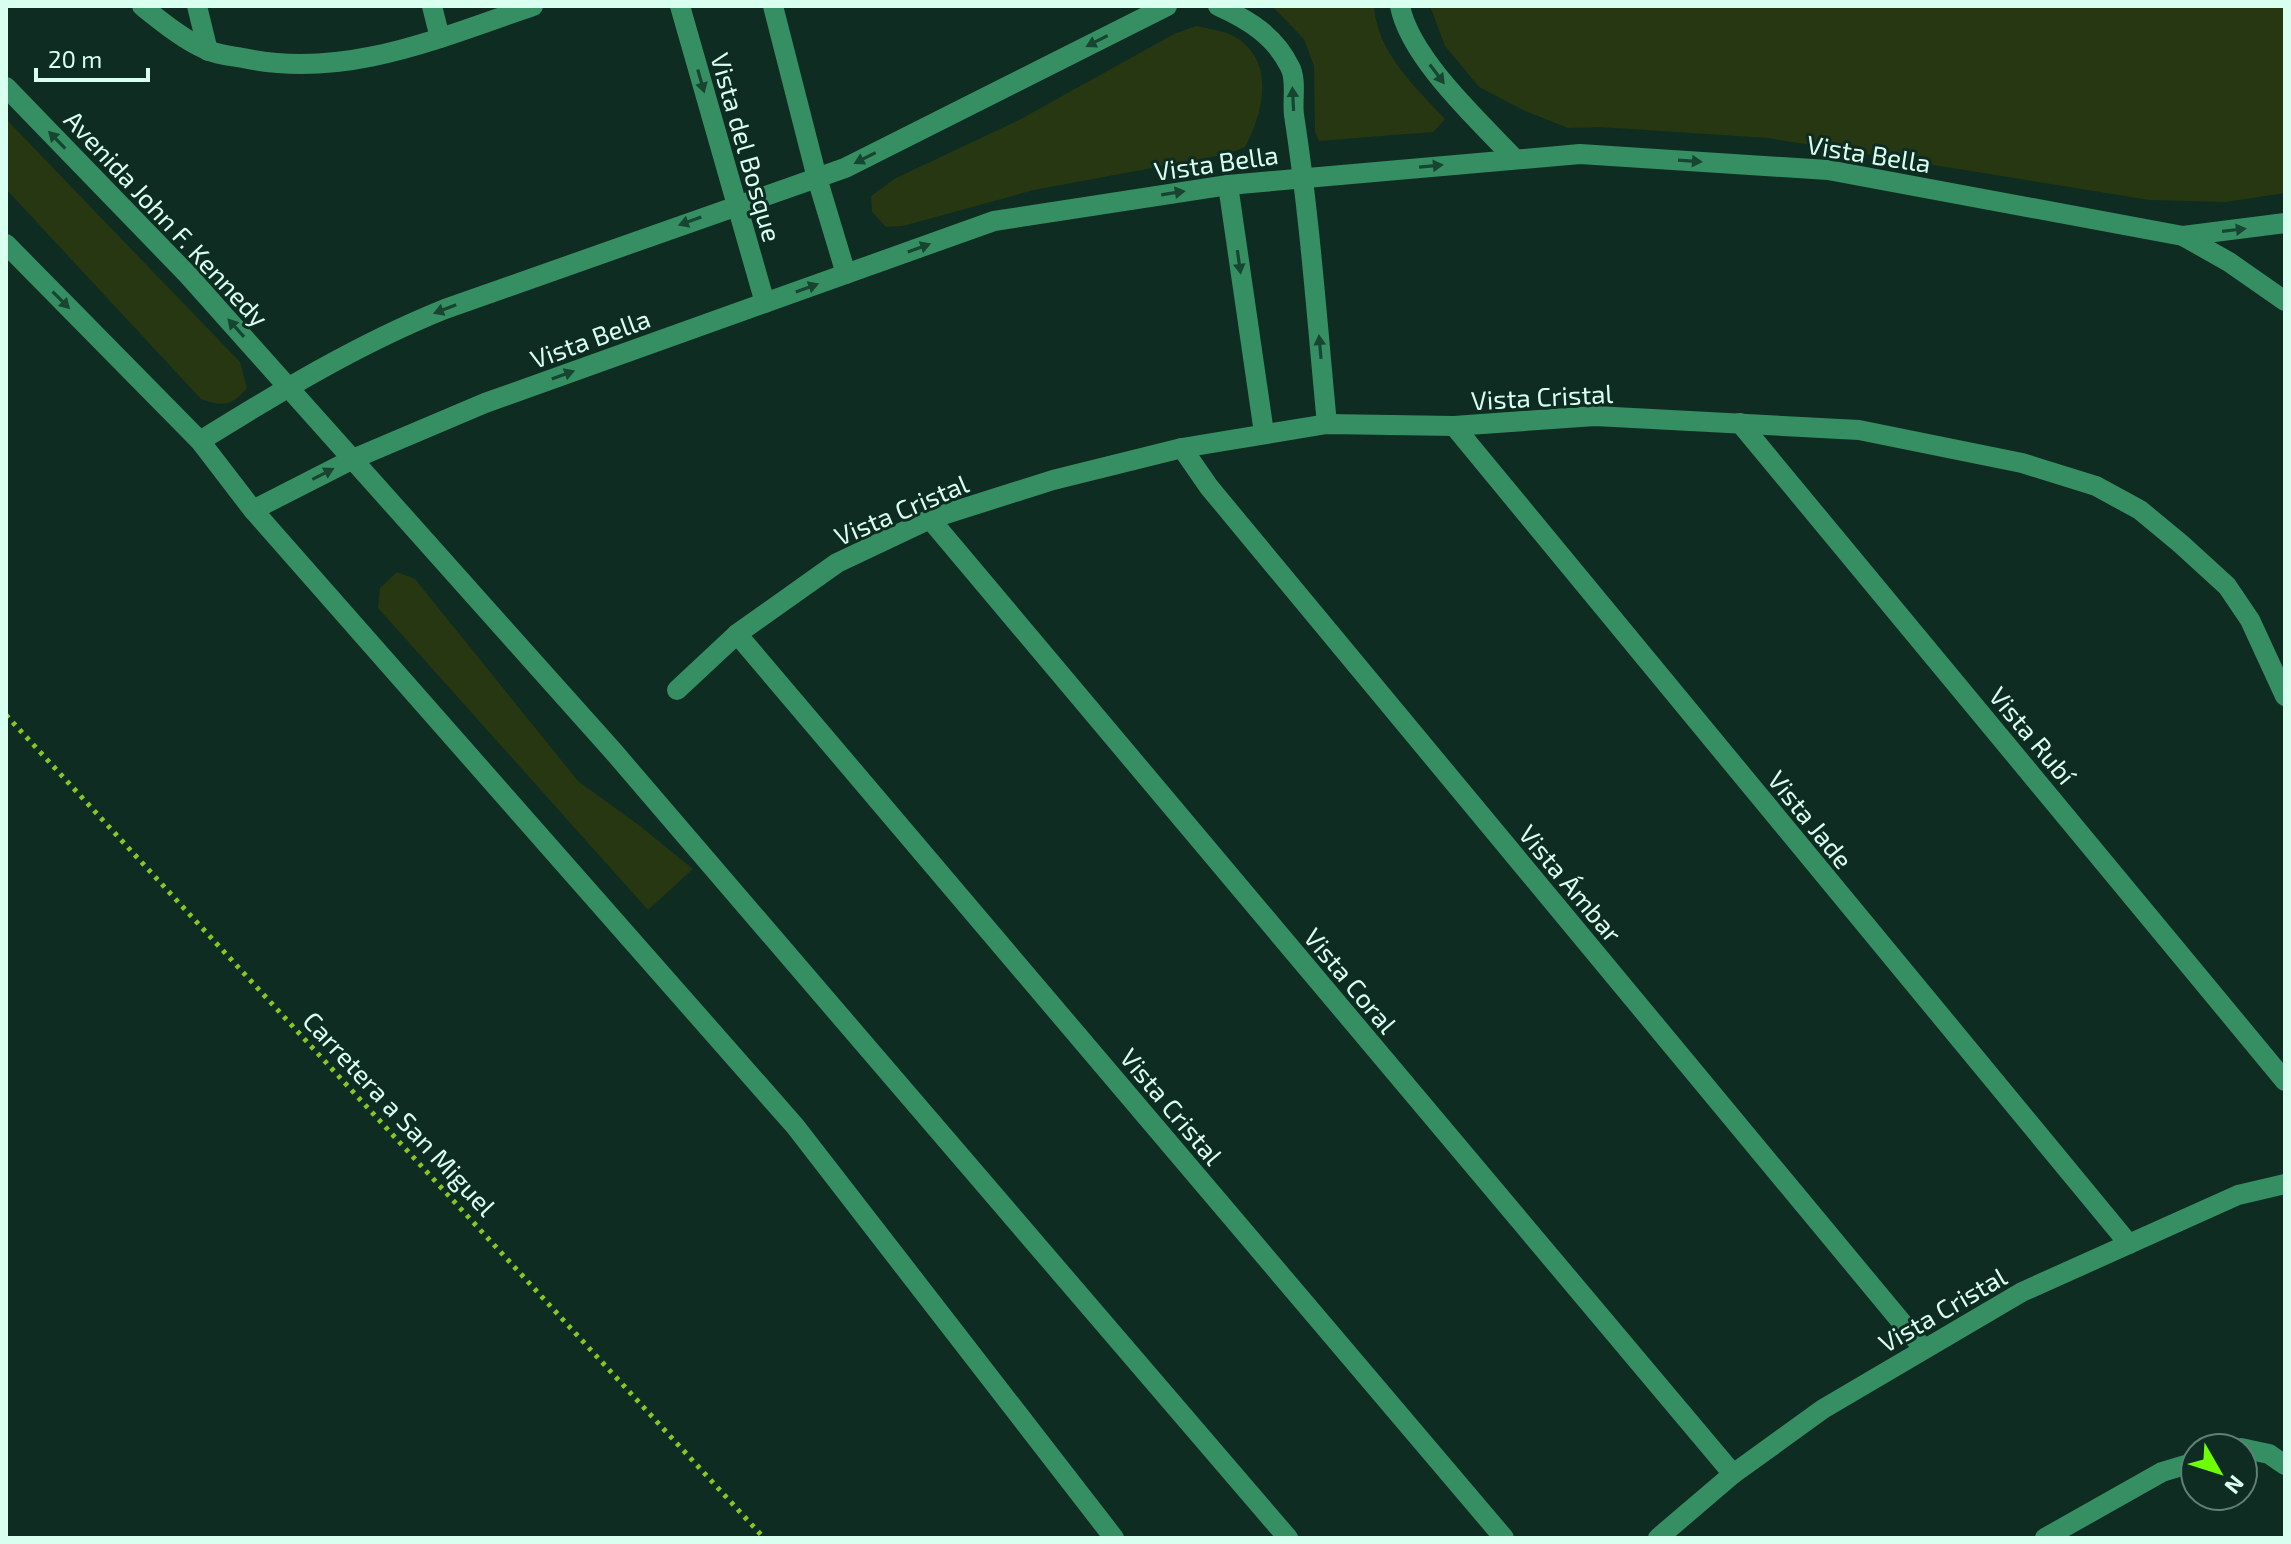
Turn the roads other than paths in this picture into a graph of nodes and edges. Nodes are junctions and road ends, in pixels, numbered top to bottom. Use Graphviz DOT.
graph roads {
  1 [pos="142,6"];
  2 [pos="197,6"];
  3 [pos="432,6"];
  4 [pos="533,6"];
  5 [pos="680,6"];
  6 [pos="773,6"];
  7 [pos="1167,6"];
  8 [pos="1218,6"];
  9 [pos="1400,6"];
  10 [pos="440,38"];
  11 [pos="208,51"];
  12 [pos="6,87"];
  13 [pos="1515,159"];
  14 [pos="1304,176"];
  15 [pos="817,178"];
  16 [pos="1228,185"];
  17 [pos="736,205"];
  18 [pos="2285,223"];
  19 [pos="2183,236"];
  20 [pos="6,244"];
  21 [pos="846,274"];
  22 [pos="2285,301"];
  23 [pos="765,303"];
  24 [pos="288,386"];
  25 [pos="1740,423"];
  26 [pos="1327,424"];
  27 [pos="1454,426"];
  28 [pos="1264,433"];
  29 [pos="200,441"];
  30 [pos="1182,448"];
  31 [pos="353,459"];
  32 [pos="253,510"];
  33 [pos="930,519"];
  34 [pos="737,634"];
  35 [pos="677,690"];
  36 [pos="2285,696"];
  37 [pos="2285,1081"];
  38 [pos="2285,1184"];
  39 [pos="2129,1244"];
  40 [pos="1923,1348"];
  41 [pos="2259,1451"];
  42 [pos="2285,1465"];
  43 [pos="2179,1467"];
  44 [pos="1733,1474"];
  45 [pos="2068,1532"];
  46 [pos="1114,1538"];
  47 [pos="1288,1538"];
  48 [pos="1504,1538"];
  49 [pos="1658,1538"];
  50 [pos="2045,1538"];
  1 -- 11 [label="street"];
  2 -- 11 [label="street"];
  3 -- 10 [label="street"];
  4 -- 10 [label="street"];
  5 -- 17 [label="street, Vista del Bosque, one-way"];
  6 -- 15 [label="street"];
  7 -- 15 [label="street, one-way"];
  14 -- 8 [label="street, one-way"];
  9 -- 13 [label="street, one-way"];
  10 -- 11 [label="street"];
  24 -- 12 [label="street, Avenida John F. Kennedy, one-way"];
  14 -- 13 [label="street, Vista Bella, one-way"];
  13 -- 19 [label="street, Vista Bella, one-way"];
  14 -- 16 [label="street, Vista Bella"];
  26 -- 14 [label="street, one-way"];
  15 -- 17 [label="street"];
  15 -- 21 [label="street"];
  21 -- 16 [label="street, Vista Bella, one-way"];
  16 -- 28 [label="street, one-way"];
  17 -- 23 [label="street, Vista del Bosque"];
  17 -- 24 [label="street, one-way"];
  19 -- 18 [label="street, one-way"];
  19 -- 22 [label="street, Vista Bella"];
  20 -- 29 [label="street, one-way"];
  23 -- 21 [label="street, Vista Bella, one-way"];
  31 -- 23 [label="street, Vista Bella, one-way"];
  24 -- 29 [label="street"];
  24 -- 31 [label="street, Avenida John F. Kennedy"];
  25 -- 27 [label="street, Vista Cristal"];
  25 -- 36 [label="street, Vista Cristal"];
  25 -- 37 [label="street, Vista Rubí"];
  26 -- 27 [label="street, Vista Cristal"];
  26 -- 28 [label="street, Vista Cristal"];
  27 -- 39 [label="street, Vista Jade"];
  28 -- 30 [label="street, Vista Cristal"];
  29 -- 32 [label="street"];
  30 -- 33 [label="street, Vista Cristal"];
  30 -- 40 [label="street, Vista Ámbar"];
  32 -- 31 [label="street, Vista Bella, one-way"];
  31 -- 47 [label="street, Avenida John F. Kennedy"];
  32 -- 46 [label="street"];
  33 -- 34 [label="street, Vista Cristal"];
  33 -- 44 [label="street, Vista Coral"];
  34 -- 35 [label="street, Vista Cristal"];
  34 -- 48 [label="street, Vista Cristal"];
  38 -- 39 [label="street, Vista Cristal"];
  39 -- 40 [label="street, Vista Cristal"];
  40 -- 44 [label="street, Vista Cristal"];
  41 -- 42 [label="street"];
  43 -- 45 [label="street"];
  44 -- 49 [label="street, Vista Cristal"];
  45 -- 50 [label="street"];
}
